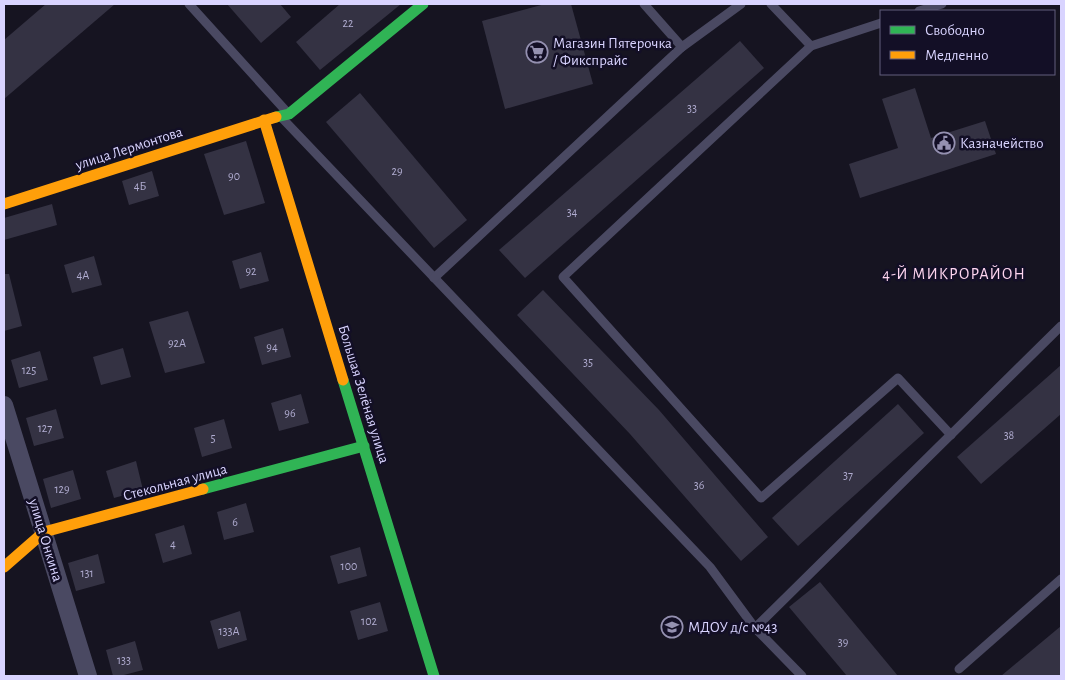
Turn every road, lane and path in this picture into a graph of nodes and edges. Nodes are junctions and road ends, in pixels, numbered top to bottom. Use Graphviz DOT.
graph roads {
  1 [pos="190,4"];
  2 [pos="423,4"];
  3 [pos="644,4"];
  4 [pos="741,4"];
  5 [pos="771,4"];
  6 [pos="942,4"];
  7 [pos="922,10"];
  8 [pos="880,23"];
  9 [pos="811,46"];
  10 [pos="682,47"];
  11 [pos="284,115"];
  12 [pos="264,120"];
  13 [pos="4,204"];
  14 [pos="434,278"];
  15 [pos="1061,326"];
  16 [pos="4,405"];
  17 [pos="951,435"];
  18 [pos="364,446"];
  19 [pos="44,532"];
  20 [pos="4,567"];
  21 [pos="1061,579"];
  22 [pos="755,628"];
  23 [pos="960,669"];
  24 [pos="88,676"];
  25 [pos="434,676"];
  26 [pos="802,676"];
  1 -- 11 [label="lane"];
  2 -- 11 [label="street"];
  3 -- 10 [label="lane"];
  4 -- 10 [label="lane"];
  5 -- 9 [label="lane"];
  6 -- 7 [label="lane"];
  8 -- 9 [label="lane"];
  9 -- 17 [label="lane"];
  10 -- 14 [label="lane"];
  11 -- 12 [label="street, улица Лермонтова"];
  11 -- 14 [label="lane"];
  12 -- 13 [label="street, улица Лермонтова"];
  12 -- 18 [label="street, Большая Зелёная улица"];
  14 -- 22 [label="lane"];
  15 -- 17 [label="lane"];
  16 -- 19 [label="street, улица Онкина"];
  17 -- 22 [label="lane"];
  18 -- 19 [label="street, Стекольная улица"];
  18 -- 25 [label="street, Большая Зелёная улица"];
  19 -- 20 [label="street, Стекольная улица"];
  19 -- 24 [label="street, улица Онкина"];
  21 -- 23 [label="lane"];
  22 -- 26 [label="lane"];
}
